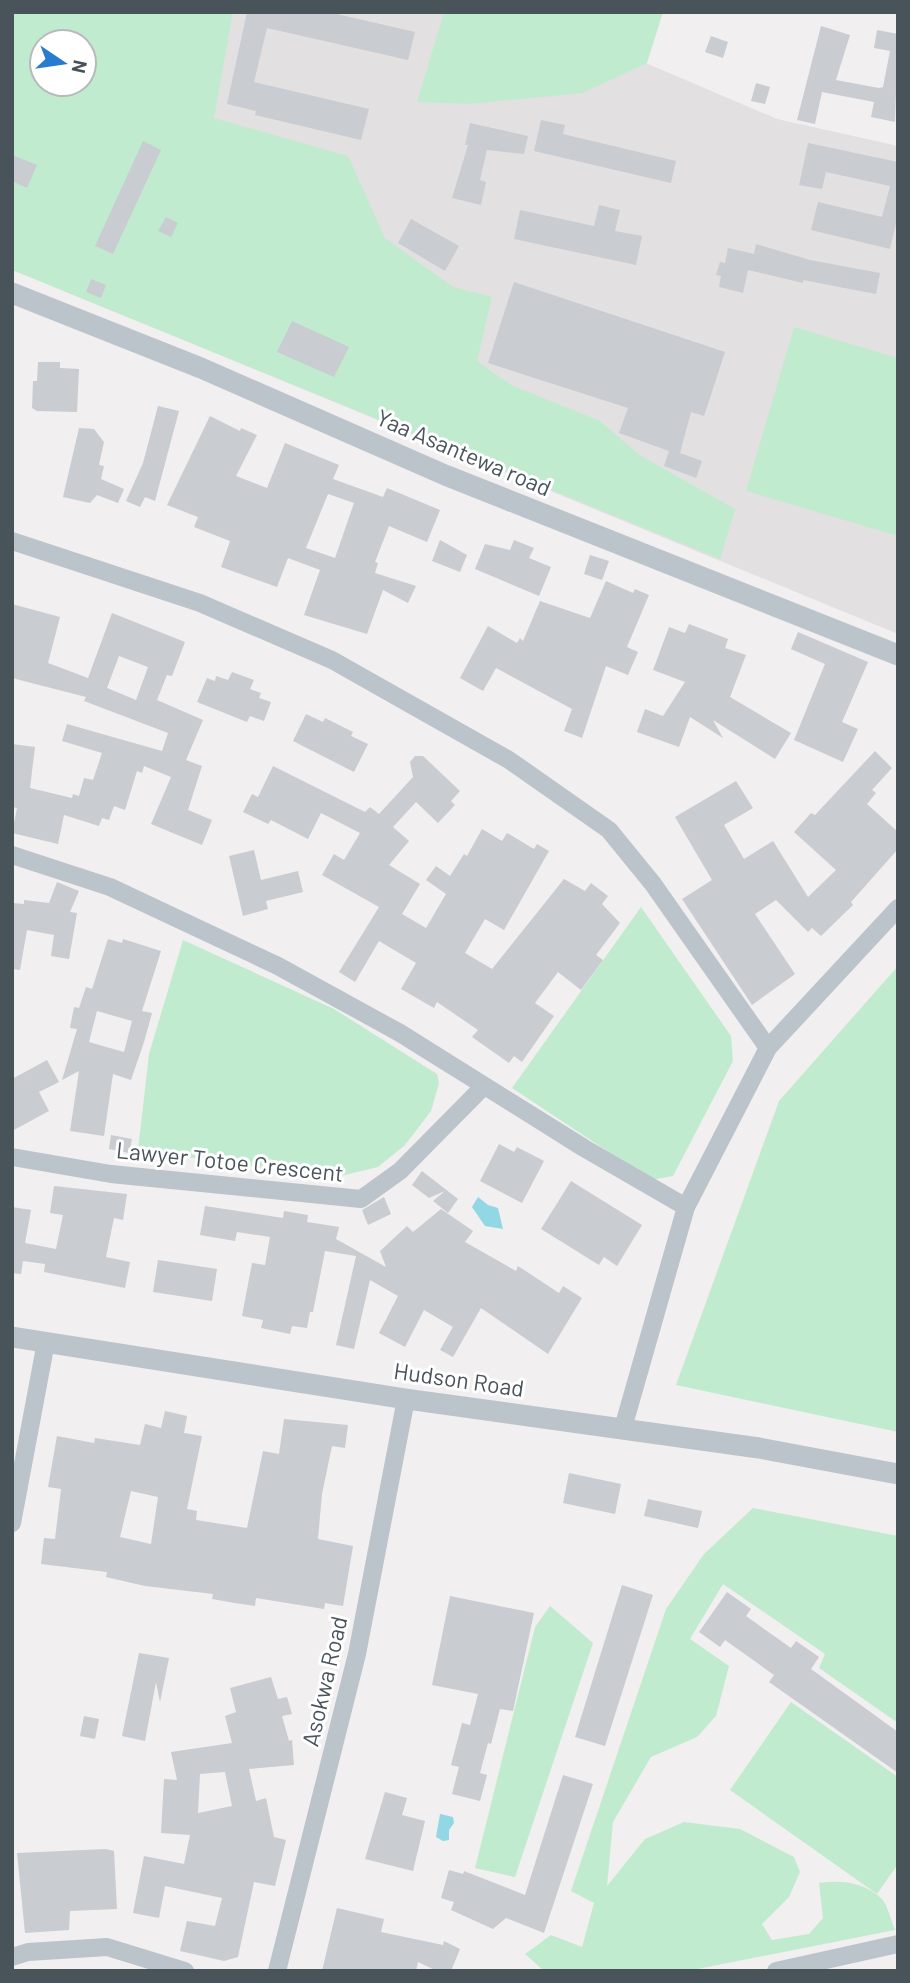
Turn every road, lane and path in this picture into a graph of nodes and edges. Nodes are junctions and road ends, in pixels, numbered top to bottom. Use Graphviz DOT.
graph roads {
  1 [pos="12,293"];
  2 [pos="12,541"];
  3 [pos="898,655"];
  4 [pos="12,855"];
  5 [pos="898,908"];
  6 [pos="768,1048"];
  7 [pos="484,1086"];
  8 [pos="12,1157"];
  9 [pos="686,1207"];
  10 [pos="12,1337"];
  11 [pos="46,1342"];
  12 [pos="406,1399"];
  13 [pos="623,1427"];
  14 [pos="898,1474"];
  15 [pos="12,1523"];
  16 [pos="898,1944"];
  17 [pos="12,1957"];
  18 [pos="185,1971"];
  19 [pos="277,1971"];
  20 [pos="776,1971"];
  1 -- 3 [label="street, Yaa Asantewa road"];
  2 -- 6 [label="street"];
  4 -- 7 [label="street"];
  5 -- 6 [label="street"];
  6 -- 9 [label="street"];
  7 -- 8 [label="street, Lawyer Totoe Crescent"];
  7 -- 9 [label="street"];
  9 -- 13 [label="street"];
  10 -- 11 [label="street, Hudson Road"];
  11 -- 12 [label="street, Hudson Road"];
  11 -- 15 [label="street"];
  12 -- 13 [label="street, Hudson Road"];
  12 -- 19 [label="street, Asokwa Road"];
  13 -- 14 [label="street, Hudson Road"];
  16 -- 20 [label="street"];
  17 -- 18 [label="street"];
}
